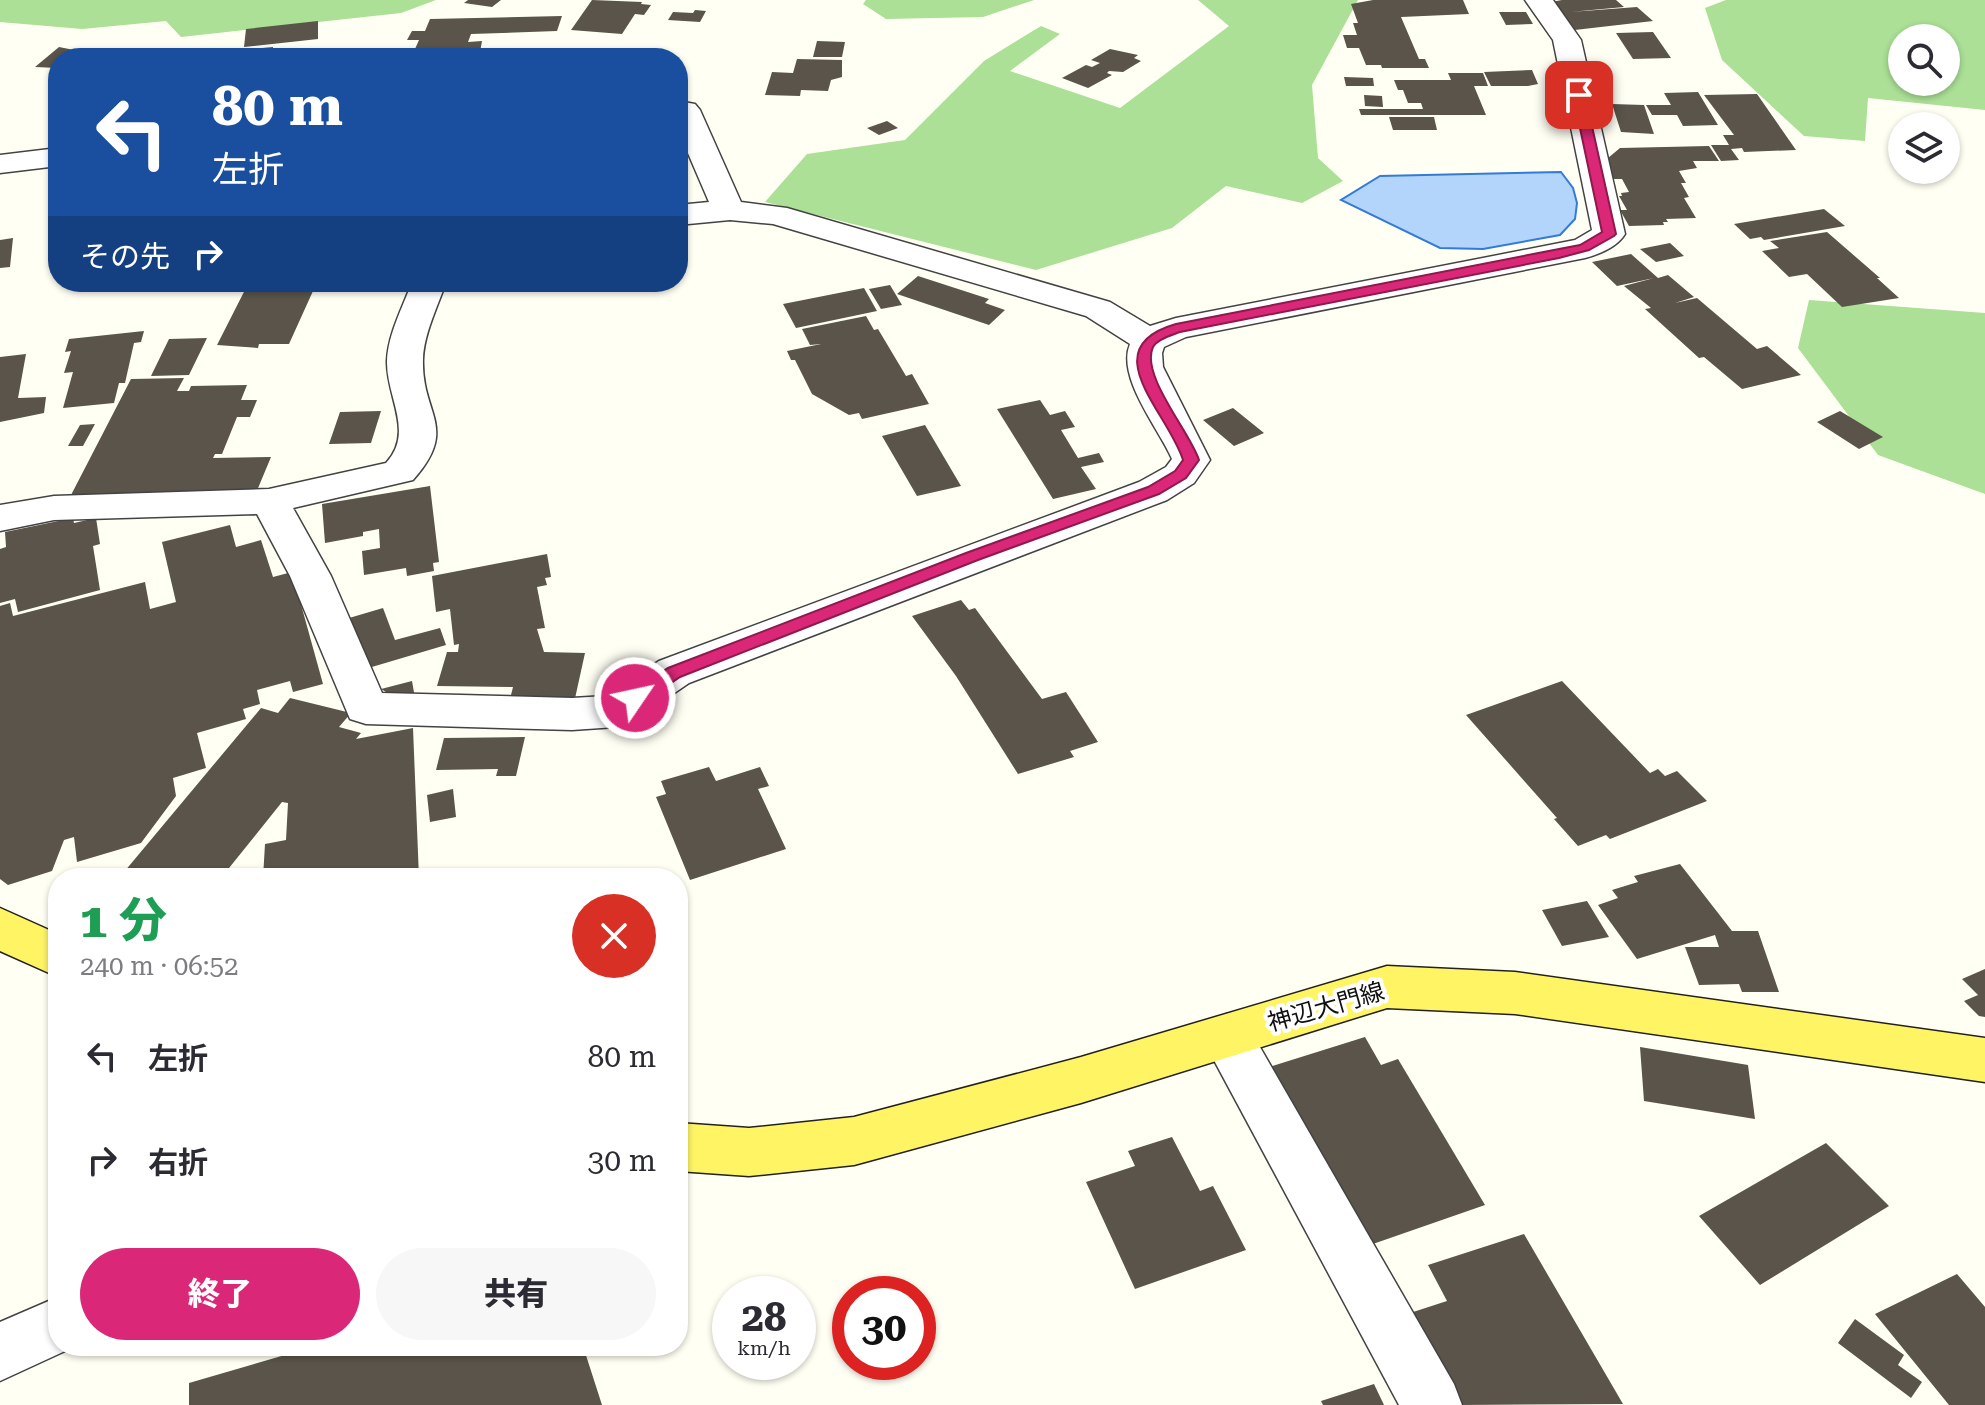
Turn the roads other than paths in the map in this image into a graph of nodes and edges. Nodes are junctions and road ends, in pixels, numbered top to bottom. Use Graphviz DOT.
graph roads {
  1 [pos="1539,0"];
  2 [pos="688,117"];
  3 [pos="48,158"];
  4 [pos="0,164"];
  5 [pos="730,210"];
  6 [pos="688,214"];
  7 [pos="426,292"];
  8 [pos="1149,341"];
  9 [pos="269,501"];
  10 [pos="0,518"];
  11 [pos="0,928"];
  12 [pos="48,952"];
  13 [pos="1227,1036"];
  14 [pos="1985,1060"];
  15 [pos="688,1148"];
  16 [pos="48,1330"];
  17 [pos="0,1352"];
  18 [pos="1432,1405"];
  1 -- 8 [label="street"];
  2 -- 5 [label="street"];
  3 -- 4 [label="street"];
  5 -- 6 [label="street"];
  5 -- 8 [label="street"];
  7 -- 9 [label="street"];
  8 -- 9 [label="street"];
  9 -- 10 [label="street"];
  11 -- 12 [label="main road"];
  13 -- 14 [label="main road, 神辺大門線"];
  13 -- 15 [label="main road, 神辺大門線"];
  13 -- 18 [label="street"];
  16 -- 17 [label="street"];
}
